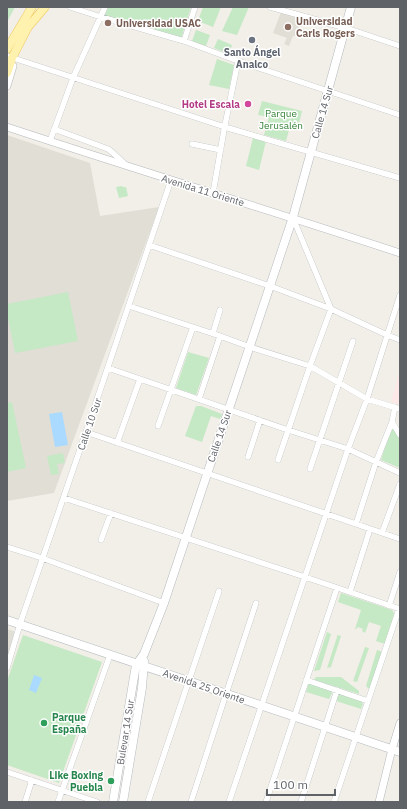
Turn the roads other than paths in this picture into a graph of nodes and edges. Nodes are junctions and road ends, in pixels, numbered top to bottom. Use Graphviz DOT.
graph roads {
  1 [pos="31,7"];
  2 [pos="45,7"];
  3 [pos="70,7"];
  4 [pos="105,7"];
  5 [pos="195,7"];
  6 [pos="270,7"];
  7 [pos="352,7"];
  8 [pos="101,17"];
  9 [pos="346,28"];
  10 [pos="7,42"];
  11 [pos="184,42"];
  12 [pos="400,46"];
  13 [pos="7,49"];
  14 [pos="11,58"];
  15 [pos="238,61"];
  16 [pos="7,73"];
  17 [pos="73,78"];
  18 [pos="7,86"];
  19 [pos="328,90"];
  20 [pos="400,115"];
  21 [pos="225,126"];
  22 [pos="7,127"];
  23 [pos="54,128"];
  24 [pos="50,141"];
  25 [pos="192,144"];
  26 [pos="221,150"];
  27 [pos="310,151"];
  28 [pos="129,167"];
  29 [pos="400,178"];
  30 [pos="171,180"];
  31 [pos="213,193"];
  32 [pos="293,218"];
  33 [pos="149,245"];
  34 [pos="400,253"];
  35 [pos="270,286"];
  36 [pos="400,294"];
  37 [pos="129,306"];
  38 [pos="331,309"];
  39 [pos="398,309"];
  40 [pos="220,310"];
  41 [pos="193,327"];
  42 [pos="213,333"];
  43 [pos="387,335"];
  44 [pos="220,336"];
  45 [pos="400,340"];
  46 [pos="352,341"];
  47 [pos="250,347"];
  48 [pos="310,366"];
  49 [pos="108,368"];
  50 [pos="140,379"];
  51 [pos="338,382"];
  52 [pos="171,390"];
  53 [pos="199,399"];
  54 [pos="367,399"];
  55 [pos="398,408"];
  56 [pos="229,409"];
  57 [pos="260,420"];
  58 [pos="392,422"];
  59 [pos="158,426"];
  60 [pos="288,430"];
  61 [pos="86,432"];
  62 [pos="400,435"];
  63 [pos="319,440"];
  64 [pos="117,443"];
  65 [pos="348,449"];
  66 [pos="248,456"];
  67 [pos="278,460"];
  68 [pos="376,462"];
  69 [pos="310,469"];
  70 [pos="400,473"];
  71 [pos="207,474"];
  72 [pos="400,484"];
  73 [pos="64,498"];
  74 [pos="111,513"];
  75 [pos="326,514"];
  76 [pos="356,524"];
  77 [pos="370,529"];
  78 [pos="382,533"];
  79 [pos="186,538"];
  80 [pos="400,539"];
  81 [pos="102,540"];
  82 [pos="7,547"];
  83 [pos="42,558"];
  84 [pos="400,572"];
  85 [pos="305,577"];
  86 [pos="337,588"];
  87 [pos="219,591"];
  88 [pos="350,592"];
  89 [pos="164,602"];
  90 [pos="256,603"];
  91 [pos="389,606"];
  92 [pos="399,609"];
  93 [pos="7,620"];
  94 [pos="20,624"];
  95 [pos="110,655"];
  96 [pos="140,664"];
  97 [pos="7,668"];
  98 [pos="306,680"];
  99 [pos="188,681"];
  100 [pos="338,690"];
  101 [pos="226,694"];
  102 [pos="368,701"];
  103 [pos="262,705"];
  104 [pos="294,716"];
  105 [pos="400,724"];
  106 [pos="326,727"];
  107 [pos="356,737"];
  108 [pos="396,751"];
  109 [pos="7,772"];
  110 [pos="32,780"];
  111 [pos="62,791"];
  112 [pos="25,802"];
  113 [pos="58,802"];
  114 [pos="97,802"];
  115 [pos="114,802"];
  116 [pos="123,802"];
  117 [pos="148,802"];
  118 [pos="191,802"];
  119 [pos="229,802"];
  120 [pos="266,802"];
  121 [pos="301,802"];
  122 [pos="334,802"];
  123 [pos="379,802"];
  1 -- 10 [label="street"];
  1 -- 13 [label="main road"];
  2 -- 14 [label="main road"];
  3 -- 8 [label="street"];
  4 -- 8 [label="street"];
  5 -- 11 [label="street"];
  6 -- 9 [label="street"];
  7 -- 9 [label="main road, Calle 14 Sur"];
  8 -- 11 [label="street"];
  8 -- 17 [label="street"];
  9 -- 12 [label="street"];
  9 -- 19 [label="main road, Calle 14 Sur"];
  11 -- 15 [label="street"];
  14 -- 16 [label="main road"];
  14 -- 17 [label="street"];
  14 -- 18 [label="street"];
  15 -- 19 [label="street"];
  15 -- 21 [label="street"];
  17 -- 21 [label="street"];
  17 -- 23 [label="street"];
  19 -- 20 [label="street"];
  19 -- 27 [label="main road, Calle 14 Sur"];
  21 -- 26 [label="street"];
  21 -- 27 [label="street"];
  22 -- 24 [label="street, Avenida 11 Oriente"];
  23 -- 24 [label="street"];
  23 -- 28 [label="street"];
  24 -- 28 [label="street, Avenida 11 Oriente"];
  25 -- 26 [label="street"];
  26 -- 31 [label="street"];
  27 -- 29 [label="street"];
  27 -- 32 [label="main road, Calle 14 Sur"];
  28 -- 30 [label="street, Avenida 11 Oriente"];
  30 -- 31 [label="street, Avenida 11 Oriente"];
  30 -- 33 [label="street, Calle 10 Sur"];
  31 -- 32 [label="street, Avenida 11 Oriente"];
  32 -- 34 [label="street, Avenida 11 Oriente"];
  32 -- 35 [label="main road, Calle 14 Sur"];
  32 -- 38 [label="street"];
  33 -- 35 [label="street"];
  33 -- 37 [label="street, Calle 10 Sur"];
  35 -- 38 [label="street"];
  35 -- 47 [label="main road, Calle 14 Sur"];
  36 -- 39 [label="street"];
  37 -- 41 [label="street"];
  37 -- 49 [label="street, Calle 10 Sur"];
  38 -- 43 [label="street"];
  38 -- 48 [label="street"];
  39 -- 43 [label="street"];
  40 -- 42 [label="street"];
  41 -- 42 [label="street"];
  41 -- 52 [label="street"];
  42 -- 44 [label="street"];
  43 -- 45 [label="street"];
  43 -- 54 [label="street"];
  44 -- 47 [label="street"];
  44 -- 53 [label="street"];
  46 -- 51 [label="street"];
  47 -- 48 [label="street"];
  47 -- 56 [label="main road, Calle 14 Sur"];
  48 -- 51 [label="street"];
  48 -- 60 [label="street"];
  49 -- 50 [label="street"];
  49 -- 61 [label="street, Calle 10 Sur"];
  50 -- 52 [label="street"];
  50 -- 64 [label="street"];
  51 -- 54 [label="street"];
  51 -- 63 [label="street"];
  52 -- 53 [label="street"];
  52 -- 59 [label="street"];
  53 -- 56 [label="street"];
  54 -- 55 [label="street"];
  54 -- 65 [label="street"];
  55 -- 58 [label="street"];
  56 -- 57 [label="street"];
  56 -- 71 [label="main road, Calle 14 Sur"];
  57 -- 60 [label="street"];
  57 -- 66 [label="street"];
  58 -- 62 [label="street"];
  58 -- 68 [label="street"];
  60 -- 63 [label="street"];
  60 -- 67 [label="street"];
  61 -- 64 [label="street"];
  61 -- 73 [label="street, Calle 10 Sur"];
  63 -- 65 [label="street"];
  63 -- 69 [label="street"];
  64 -- 71 [label="street"];
  65 -- 68 [label="street"];
  65 -- 75 [label="street"];
  68 -- 70 [label="street"];
  68 -- 76 [label="street"];
  71 -- 75 [label="street"];
  71 -- 79 [label="main road, Calle 14 Sur"];
  72 -- 78 [label="street"];
  73 -- 74 [label="street"];
  73 -- 83 [label="street, Calle 10 Sur"];
  74 -- 79 [label="street"];
  74 -- 81 [label="street"];
  75 -- 76 [label="street"];
  75 -- 85 [label="street"];
  76 -- 77 [label="street"];
  77 -- 78 [label="street"];
  77 -- 88 [label="street"];
  78 -- 80 [label="street"];
  79 -- 85 [label="street"];
  79 -- 89 [label="main road, Calle 14 Sur"];
  82 -- 83 [label="street"];
  83 -- 89 [label="street"];
  83 -- 94 [label="street, Calle 10 Sur"];
  84 -- 91 [label="street"];
  85 -- 86 [label="street"];
  85 -- 103 [label="street"];
  86 -- 88 [label="street"];
  86 -- 98 [label="street"];
  87 -- 99 [label="street"];
  88 -- 91 [label="street"];
  89 -- 96 [label="main road, Calle 14 Sur"];
  90 -- 101 [label="street"];
  91 -- 92 [label="street"];
  92 -- 102 [label="street"];
  93 -- 94 [label="main road, Avenida 25 Oriente"];
  94 -- 95 [label="main road, Avenida 25 Oriente"];
  94 -- 97 [label="street, Calle 10 Sur"];
  95 -- 96 [label="main road, Avenida 25 Oriente"];
  95 -- 111 [label="street"];
  96 -- 99 [label="main road, Avenida 25 Oriente"];
  96 -- 115 [label="main road, Bulevar 14 Sur"];
  96 -- 116 [label="main road, Bulevar 14 Sur"];
  98 -- 100 [label="street"];
  98 -- 104 [label="street"];
  99 -- 101 [label="main road, Avenida 25 Oriente"];
  99 -- 117 [label="street"];
  100 -- 102 [label="street"];
  100 -- 106 [label="street"];
  101 -- 103 [label="main road, Avenida 25 Oriente"];
  101 -- 118 [label="street"];
  102 -- 107 [label="street"];
  103 -- 104 [label="main road, Avenida 25 Oriente"];
  103 -- 119 [label="street"];
  104 -- 106 [label="main road, Avenida 25 Oriente"];
  104 -- 120 [label="street"];
  105 -- 108 [label="street"];
  106 -- 107 [label="main road, Avenida 25 Oriente"];
  106 -- 121 [label="street"];
  107 -- 108 [label="main road, Avenida 25 Oriente"];
  107 -- 122 [label="street"];
  108 -- 123 [label="street"];
  109 -- 110 [label="street"];
  110 -- 111 [label="street"];
  110 -- 112 [label="street"];
  111 -- 113 [label="street"];
  111 -- 114 [label="street"];
}
